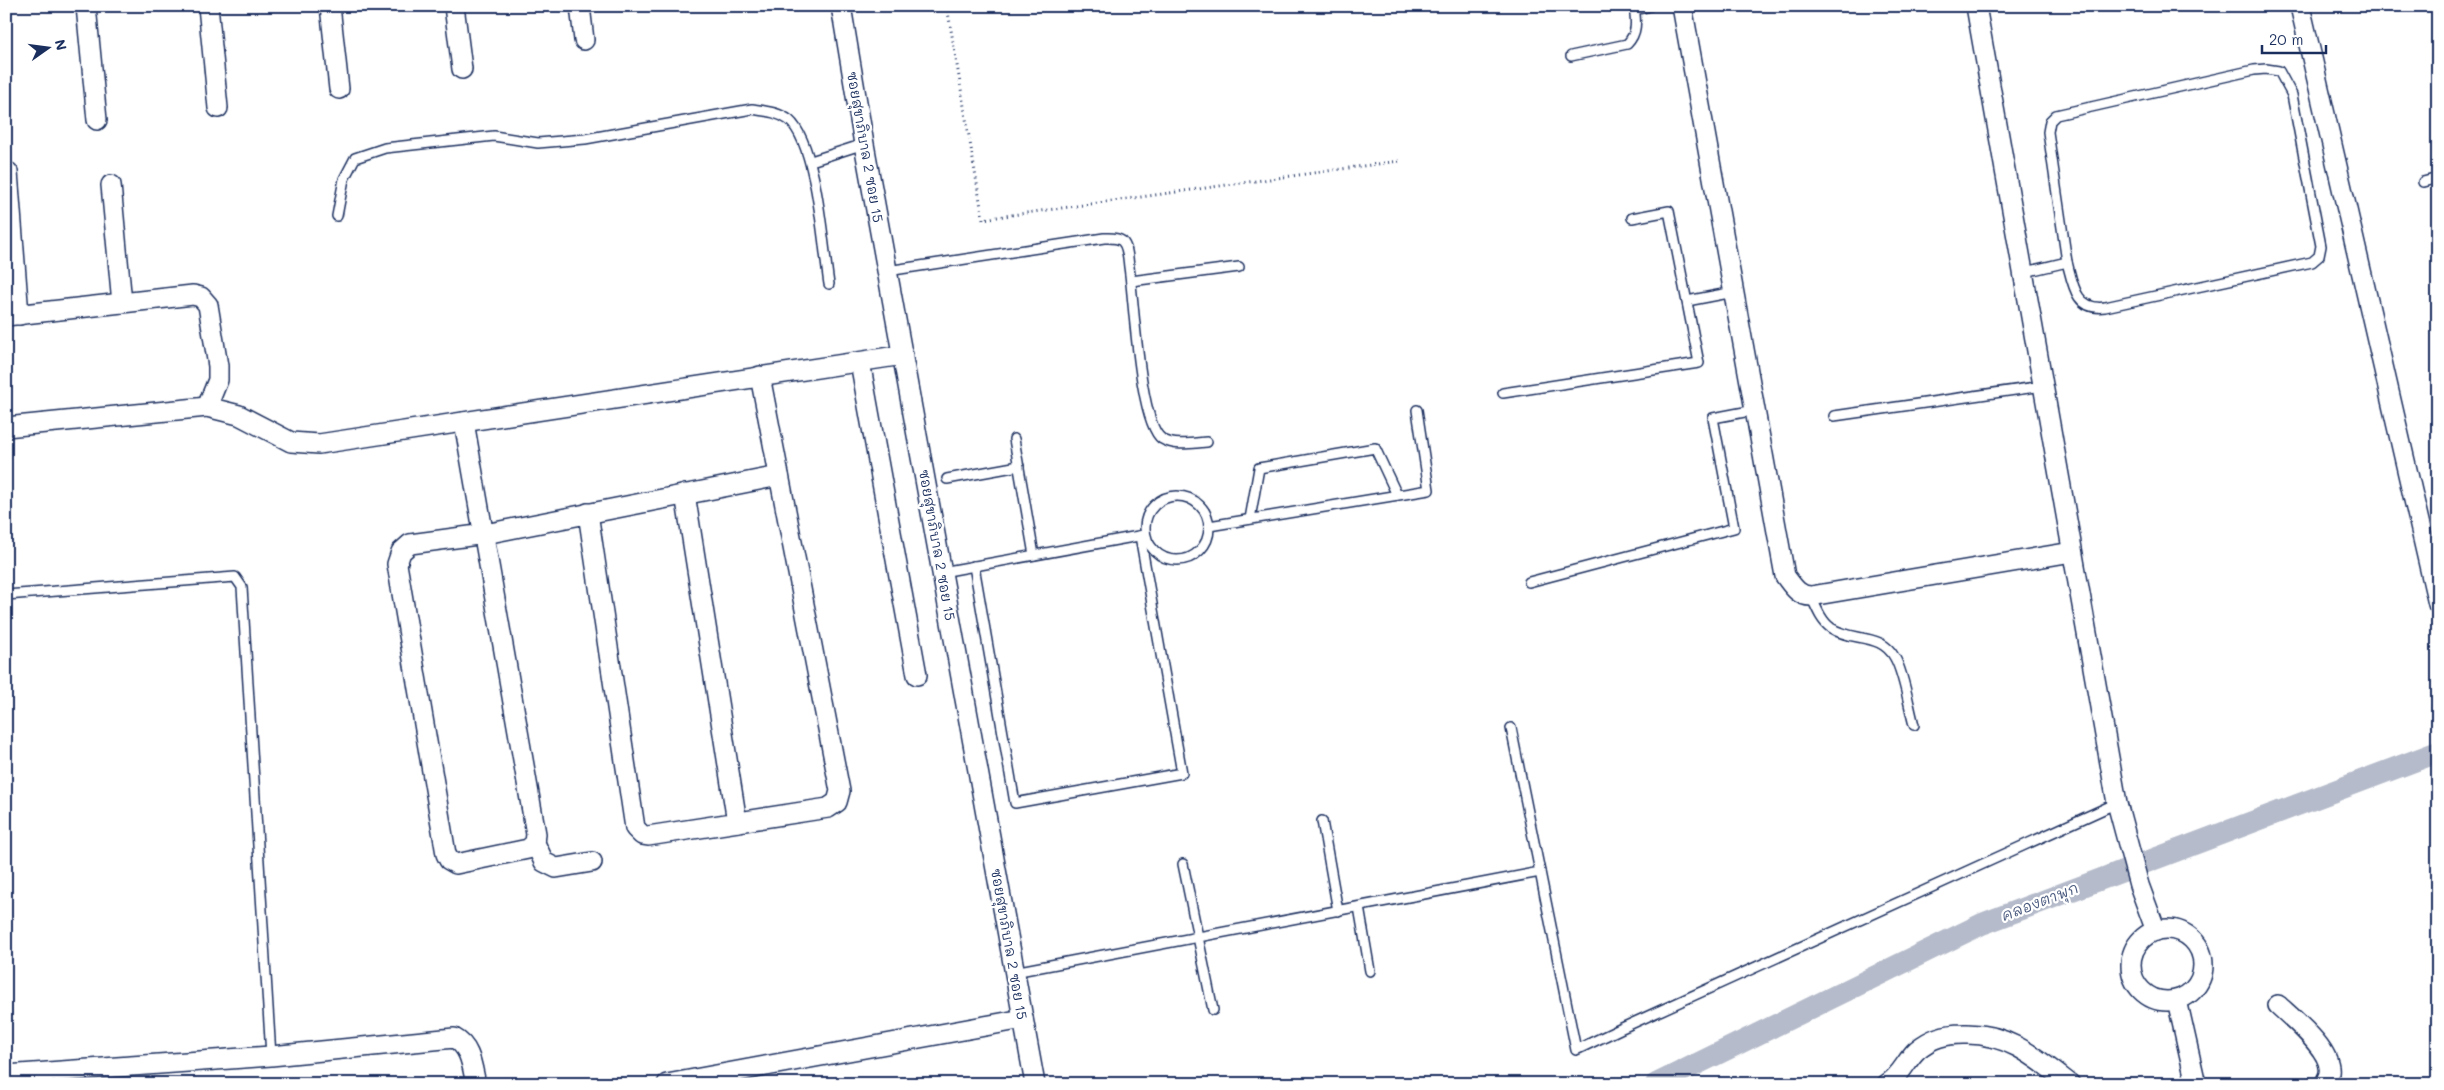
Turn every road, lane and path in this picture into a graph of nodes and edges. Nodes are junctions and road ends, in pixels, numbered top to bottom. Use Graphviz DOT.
graph roads {
  1 [pos="86,6"];
  2 [pos="208,6"];
  3 [pos="330,6"];
  4 [pos="454,6"];
  5 [pos="580,6"];
  6 [pos="841,6"];
  7 [pos="947,6"];
  8 [pos="1650,6"];
  9 [pos="1682,6"];
  10 [pos="1976,6"];
  11 [pos="2300,6"];
  12 [pos="1634,8"];
  13 [pos="584,40"];
  14 [pos="1571,56"];
  15 [pos="462,69"];
  16 [pos="339,89"];
  17 [pos="218,108"];
  18 [pos="97,120"];
  19 [pos="864,144"];
  20 [pos="811,161"];
  21 [pos="1398,161"];
  22 [pos="8,172"];
  23 [pos="2438,178"];
  24 [pos="2423,182"];
  25 [pos="111,185"];
  26 [pos="336,216"];
  27 [pos="1632,218"];
  28 [pos="2067,262"];
  29 [pos="1239,267"];
  30 [pos="887,271"];
  31 [pos="2024,272"];
  32 [pos="1131,281"];
  33 [pos="829,284"];
  34 [pos="1734,292"];
  35 [pos="1687,301"];
  36 [pos="122,303"];
  37 [pos="12,316"];
  38 [pos="903,355"];
  39 [pos="860,362"];
  40 [pos="760,376"];
  41 [pos="2043,386"];
  42 [pos="1503,393"];
  43 [pos="207,406"];
  44 [pos="1417,410"];
  45 [pos="1755,410"];
  46 [pos="1834,416"];
  47 [pos="464,422"];
  48 [pos="6,427"];
  49 [pos="1014,439"];
  50 [pos="1207,442"];
  51 [pos="1019,466"];
  52 [pos="779,476"];
  53 [pos="947,478"];
  54 [pos="685,494"];
  55 [pos="1397,495"];
  56 [pos="588,513"];
  57 [pos="1250,519"];
  58 [pos="1209,526"];
  59 [pos="485,534"];
  60 [pos="1142,536"];
  61 [pos="2072,552"];
  62 [pos="1034,555"];
  63 [pos="974,566"];
  64 [pos="942,572"];
  65 [pos="1529,582"];
  66 [pos="6,595"];
  67 [pos="1811,596"];
  68 [pos="2438,604"];
  69 [pos="917,675"];
  70 [pos="1914,725"];
  71 [pos="1511,728"];
  72 [pos="2117,803"];
  73 [pos="1322,821"];
  74 [pos="737,822"];
  75 [pos="535,843"];
  76 [pos="592,862"];
  77 [pos="1183,864"];
  78 [pos="1540,872"];
  79 [pos="1359,907"];
  80 [pos="1338,910"];
  81 [pos="2156,930"];
  82 [pos="1198,936"];
  83 [pos="1370,971"];
  84 [pos="1014,972"];
  85 [pos="2177,1000"];
  86 [pos="2278,1005"];
  87 [pos="1213,1010"];
  88 [pos="1023,1019"];
  89 [pos="271,1056"];
  90 [pos="6,1075"];
  91 [pos="476,1084"];
  92 [pos="667,1084"];
  93 [pos="1035,1084"];
  94 [pos="1887,1084"];
  95 [pos="2070,1084"];
  96 [pos="2196,1084"];
  97 [pos="2324,1084"];
  1 -- 18 [label="street"];
  2 -- 17 [label="street"];
  3 -- 16 [label="street"];
  4 -- 15 [label="street"];
  5 -- 13 [label="street"];
  6 -- 19 [label="street, ซอยสุขาภิบาล 2 ซอย 15"];
  7 -- 21 [label="path"];
  8 -- 12 [label="lane"];
  9 -- 34 [label="street"];
  10 -- 31 [label="street"];
  11 -- 68 [label="street"];
  12 -- 14 [label="lane"];
  19 -- 20 [label="lane"];
  19 -- 30 [label="street, ซอยสุขาภิบาล 2 ซอย 15"];
  20 -- 26 [label="lane"];
  20 -- 33 [label="lane"];
  22 -- 37 [label="street"];
  23 -- 24 [label="lane"];
  25 -- 36 [label="street"];
  27 -- 35 [label="lane"];
  28 -- 28 [label="lane"];
  28 -- 31 [label="lane"];
  29 -- 32 [label="lane"];
  30 -- 32 [label="lane"];
  30 -- 38 [label="street, ซอยสุขาภิบาล 2 ซอย 15"];
  31 -- 41 [label="street"];
  32 -- 50 [label="lane"];
  34 -- 35 [label="lane"];
  34 -- 45 [label="street"];
  35 -- 42 [label="lane"];
  36 -- 37 [label="street"];
  36 -- 43 [label="street"];
  38 -- 39 [label="street"];
  38 -- 64 [label="street, ซอยสุขาภิบาล 2 ซอย 15"];
  39 -- 40 [label="street"];
  39 -- 69 [label="street"];
  40 -- 47 [label="street"];
  40 -- 52 [label="street"];
  41 -- 46 [label="lane"];
  41 -- 61 [label="street"];
  43 -- 47 [label="street"];
  43 -- 48 [label="street"];
  44 -- 55 [label="lane"];
  45 -- 65 [label="lane"];
  45 -- 67 [label="street"];
  47 -- 59 [label="street"];
  49 -- 51 [label="lane"];
  51 -- 53 [label="lane"];
  51 -- 62 [label="lane"];
  52 -- 54 [label="street"];
  52 -- 74 [label="street"];
  54 -- 56 [label="street"];
  54 -- 74 [label="street"];
  55 -- 57 [label="lane"];
  55 -- 57 [label="lane"];
  56 -- 59 [label="street"];
  56 -- 74 [label="street"];
  57 -- 58 [label="lane"];
  58 -- 60 [label="lane"];
  58 -- 60 [label="lane"];
  59 -- 75 [label="street"];
  59 -- 75 [label="street"];
  60 -- 62 [label="lane"];
  60 -- 63 [label="lane"];
  61 -- 67 [label="street"];
  61 -- 72 [label="street"];
  62 -- 63 [label="lane"];
  63 -- 64 [label="lane"];
  64 -- 84 [label="street, ซอยสุขาภิบาล 2 ซอย 15"];
  66 -- 89 [label="lane"];
  67 -- 70 [label="lane"];
  71 -- 78 [label="lane"];
  72 -- 78 [label="lane"];
  72 -- 81 [label="street"];
  73 -- 80 [label="lane"];
  75 -- 76 [label="street"];
  77 -- 82 [label="lane"];
  78 -- 79 [label="lane"];
  79 -- 80 [label="lane"];
  79 -- 83 [label="lane"];
  80 -- 82 [label="lane"];
  81 -- 85 [label="street"];
  81 -- 85 [label="street"];
  82 -- 84 [label="lane"];
  82 -- 87 [label="lane"];
  84 -- 88 [label="street, ซอยสุขาภิบาล 2 ซอย 15"];
  85 -- 96 [label="street"];
  86 -- 97 [label="street"];
  88 -- 92 [label="street"];
  88 -- 93 [label="street, ซอยสุขาภิบาล 2 ซอย 15"];
  89 -- 90 [label="street"];
  89 -- 91 [label="street"];
  94 -- 95 [label="street"];
}
